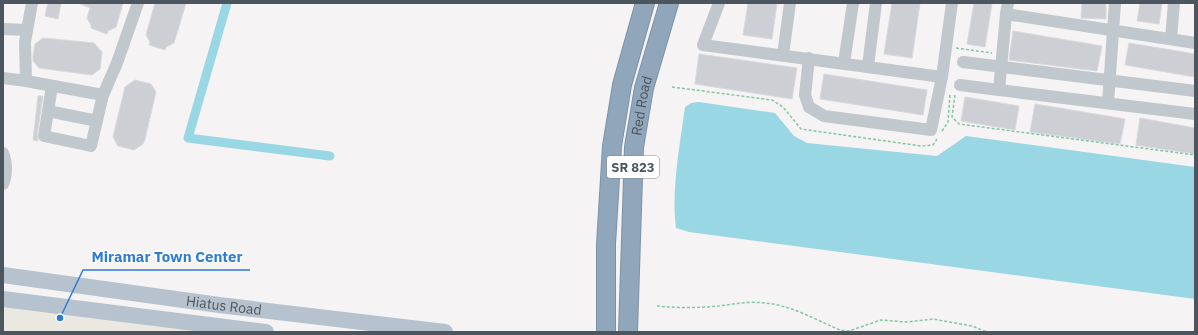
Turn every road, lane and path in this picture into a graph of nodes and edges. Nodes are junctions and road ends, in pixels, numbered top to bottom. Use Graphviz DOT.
graph roads {
  1 [pos="32,3"];
  2 [pos="138,3"];
  3 [pos="645,3"];
  4 [pos="669,3"];
  5 [pos="719,3"];
  6 [pos="790,3"];
  7 [pos="853,3"];
  8 [pos="876,3"];
  9 [pos="952,3"];
  10 [pos="1115,3"];
  11 [pos="1174,3"];
  12 [pos="1007,8"];
  13 [pos="3,29"];
  14 [pos="27,30"];
  15 [pos="1113,30"];
  16 [pos="1171,39"];
  17 [pos="1195,43"];
  18 [pos="956,50"];
  19 [pos="782,55"];
  20 [pos="809,58"];
  21 [pos="1002,60"];
  22 [pos="963,62"];
  23 [pos="844,63"];
  24 [pos="868,66"];
  25 [pos="942,77"];
  26 [pos="3,78"];
  27 [pos="1109,79"];
  28 [pos="26,82"];
  29 [pos="52,86"];
  30 [pos="672,87"];
  31 [pos="955,90"];
  32 [pos="999,90"];
  33 [pos="1195,91"];
  34 [pos="103,94"];
  35 [pos="1108,103"];
  36 [pos="48,111"];
  37 [pos="1195,114"];
  38 [pos="97,121"];
  39 [pos="3,153"];
  40 [pos="1195,155"];
  41 [pos="3,184"];
  42 [pos="3,275"];
  43 [pos="3,299"];
  44 [pos="219,305"];
  45 [pos="657,306"];
  46 [pos="218,329"];
  47 [pos="266,332"];
  48 [pos="445,332"];
  49 [pos="606,332"];
  50 [pos="628,332"];
  51 [pos="987,332"];
  1 -- 14 [label="street"];
  2 -- 34 [label="street"];
  3 -- 49 [label="highway, Red Road / SR 823"];
  4 -- 50 [label="highway, Red Road / SR 823"];
  5 -- 19 [label="street"];
  6 -- 19 [label="street"];
  7 -- 23 [label="street"];
  8 -- 24 [label="street"];
  9 -- 25 [label="street"];
  10 -- 15 [label="street"];
  11 -- 16 [label="street"];
  12 -- 15 [label="street"];
  12 -- 21 [label="street"];
  13 -- 14 [label="street"];
  14 -- 28 [label="street"];
  15 -- 16 [label="street"];
  15 -- 27 [label="street"];
  16 -- 17 [label="street"];
  18 -- 21 [label="path"];
  19 -- 20 [label="street"];
  20 -- 23 [label="street"];
  20 -- 25 [label="street"];
  21 -- 22 [label="street"];
  21 -- 27 [label="street"];
  21 -- 32 [label="street"];
  23 -- 24 [label="street"];
  24 -- 25 [label="street"];
  26 -- 28 [label="street"];
  27 -- 33 [label="street"];
  27 -- 35 [label="street"];
  28 -- 29 [label="street"];
  29 -- 34 [label="street"];
  29 -- 36 [label="street"];
  30 -- 31 [label="path"];
  31 -- 32 [label="street"];
  31 -- 40 [label="path"];
  32 -- 35 [label="street"];
  34 -- 38 [label="street"];
  35 -- 37 [label="street"];
  36 -- 38 [label="street"];
  36 -- 38 [label="street"];
  39 -- 41 [label="street"];
  42 -- 44 [label="main road, Hiatus Road"];
  43 -- 46 [label="main road, Hiatus Road"];
  44 -- 46 [label="street"];
  44 -- 48 [label="main road, Hiatus Road"];
  45 -- 51 [label="path"];
  46 -- 47 [label="main road, Hiatus Road"];
}
